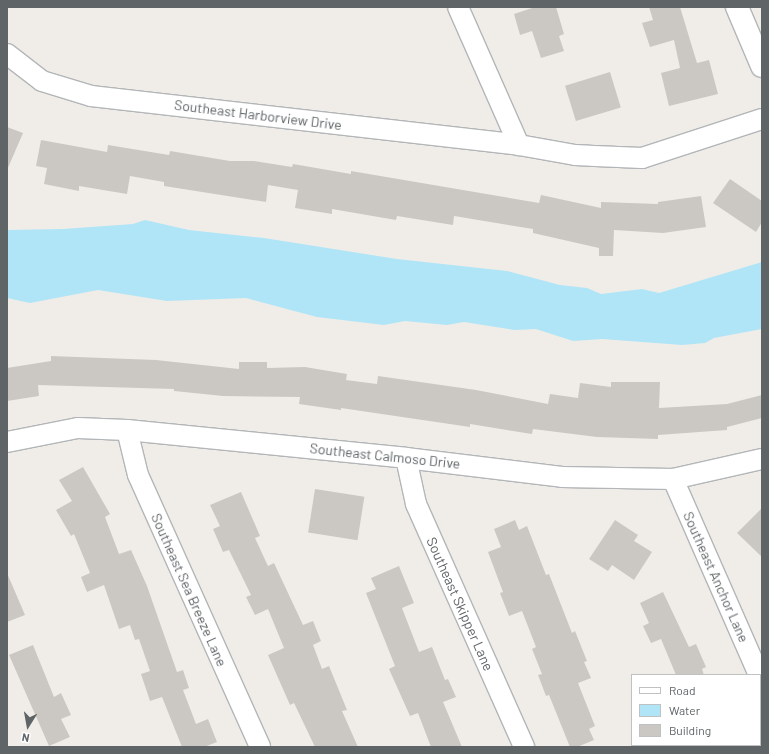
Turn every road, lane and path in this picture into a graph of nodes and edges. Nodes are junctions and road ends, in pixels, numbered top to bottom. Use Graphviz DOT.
graph roads {
  1 [pos="458,7"];
  2 [pos="737,7"];
  3 [pos="7,54"];
  4 [pos="762,66"];
  5 [pos="762,119"];
  6 [pos="518,145"];
  7 [pos="127,430"];
  8 [pos="7,442"];
  9 [pos="406,458"];
  10 [pos="762,459"];
  11 [pos="673,479"];
  12 [pos="759,674"];
  13 [pos="260,747"];
  14 [pos="524,747"];
  1 -- 6 [label="street"];
  2 -- 4 [label="street"];
  3 -- 6 [label="street, Southeast Harborview Drive"];
  5 -- 6 [label="street, Southeast Harborview Drive"];
  7 -- 8 [label="street, Southeast Calmoso Drive"];
  7 -- 9 [label="street, Southeast Calmoso Drive"];
  7 -- 13 [label="street, Southeast Sea Breeze Lane"];
  9 -- 11 [label="street, Southeast Calmoso Drive"];
  9 -- 14 [label="street, Southeast Skipper Lane"];
  10 -- 11 [label="street, Southeast Calmoso Drive"];
  11 -- 12 [label="street, Southeast Anchor Lane"];
}
